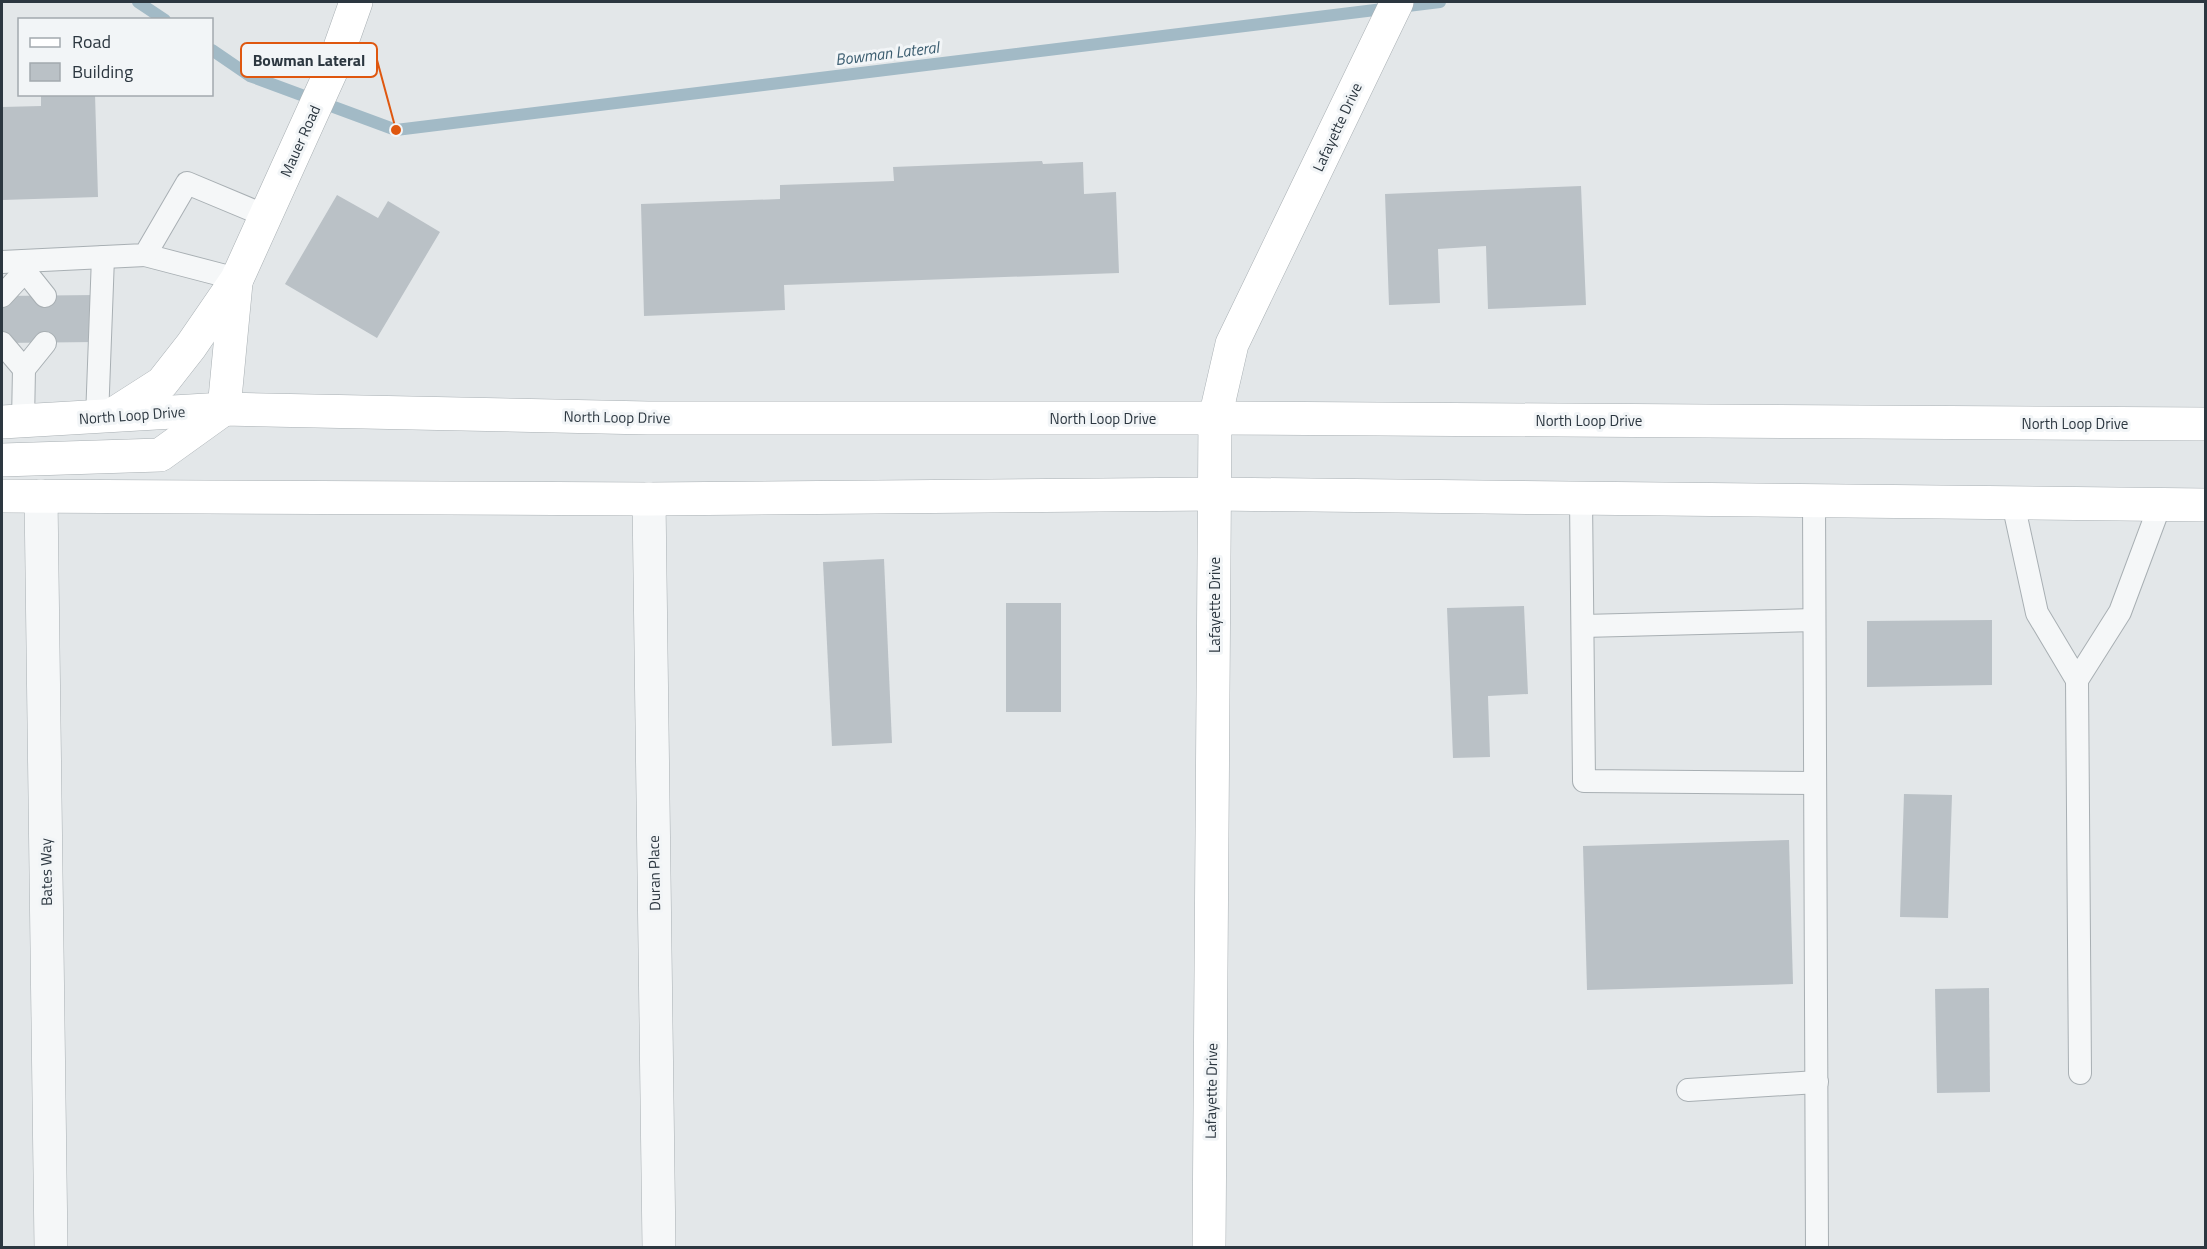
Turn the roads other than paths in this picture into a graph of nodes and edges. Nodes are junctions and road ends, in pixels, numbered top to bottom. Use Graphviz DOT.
graph roads {
  1 [pos="1397,2"];
  2 [pos="348,6"];
  3 [pos="266,216"];
  4 [pos="145,255"];
  5 [pos="103,257"];
  6 [pos="2,262"];
  7 [pos="25,266"];
  8 [pos="237,279"];
  9 [pos="2,296"];
  10 [pos="45,296"];
  11 [pos="2,343"];
  12 [pos="45,343"];
  13 [pos="24,369"];
  14 [pos="224,410"];
  15 [pos="102,417"];
  16 [pos="1215,418"];
  17 [pos="12,421"];
  18 [pos="2205,424"];
  19 [pos="2,460"];
  20 [pos="1215,494"];
  21 [pos="2,496"];
  22 [pos="41,496"];
  23 [pos="650,499"];
  24 [pos="1581,499"];
  25 [pos="1814,501"];
  26 [pos="2013,503"];
  27 [pos="2160,505"];
  28 [pos="2205,505"];
  29 [pos="1814,620"];
  30 [pos="1582,626"];
  31 [pos="2077,680"];
  32 [pos="1815,783"];
  33 [pos="2080,1073"];
  34 [pos="1817,1082"];
  35 [pos="1688,1090"];
  36 [pos="51,1248"];
  37 [pos="659,1248"];
  38 [pos="1209,1248"];
  39 [pos="1817,1248"];
  1 -- 16 [label="main road, Lafayette Drive"];
  2 -- 3 [label="main road, Mauer Road"];
  3 -- 4 [label="lane"];
  3 -- 8 [label="main road, Mauer Road"];
  4 -- 5 [label="lane"];
  4 -- 8 [label="lane"];
  5 -- 7 [label="lane"];
  5 -- 15 [label="lane"];
  6 -- 7 [label="lane"];
  7 -- 9 [label="lane"];
  7 -- 10 [label="lane"];
  8 -- 14 [label="main road, Mauer Road"];
  8 -- 15 [label="main road, Mauer Road"];
  11 -- 13 [label="lane"];
  12 -- 13 [label="lane"];
  13 -- 17 [label="lane"];
  14 -- 15 [label="main road, North Loop Drive"];
  14 -- 16 [label="main road, North Loop Drive"];
  14 -- 19 [label="main road"];
  15 -- 17 [label="main road, North Loop Drive"];
  16 -- 18 [label="main road, North Loop Drive"];
  16 -- 20 [label="main road, Lafayette Drive"];
  20 -- 23 [label="main road"];
  20 -- 24 [label="main road"];
  20 -- 38 [label="main road, Lafayette Drive"];
  21 -- 22 [label="main road"];
  22 -- 23 [label="main road"];
  22 -- 36 [label="street, Bates Way"];
  23 -- 37 [label="street, Duran Place"];
  24 -- 25 [label="main road"];
  24 -- 30 [label="lane"];
  25 -- 26 [label="main road"];
  25 -- 29 [label="lane"];
  26 -- 27 [label="main road"];
  26 -- 31 [label="lane"];
  27 -- 28 [label="main road"];
  27 -- 31 [label="lane"];
  29 -- 30 [label="lane"];
  29 -- 32 [label="lane"];
  30 -- 32 [label="lane"];
  31 -- 33 [label="lane"];
  32 -- 34 [label="lane"];
  34 -- 35 [label="lane"];
  34 -- 39 [label="lane"];
}
